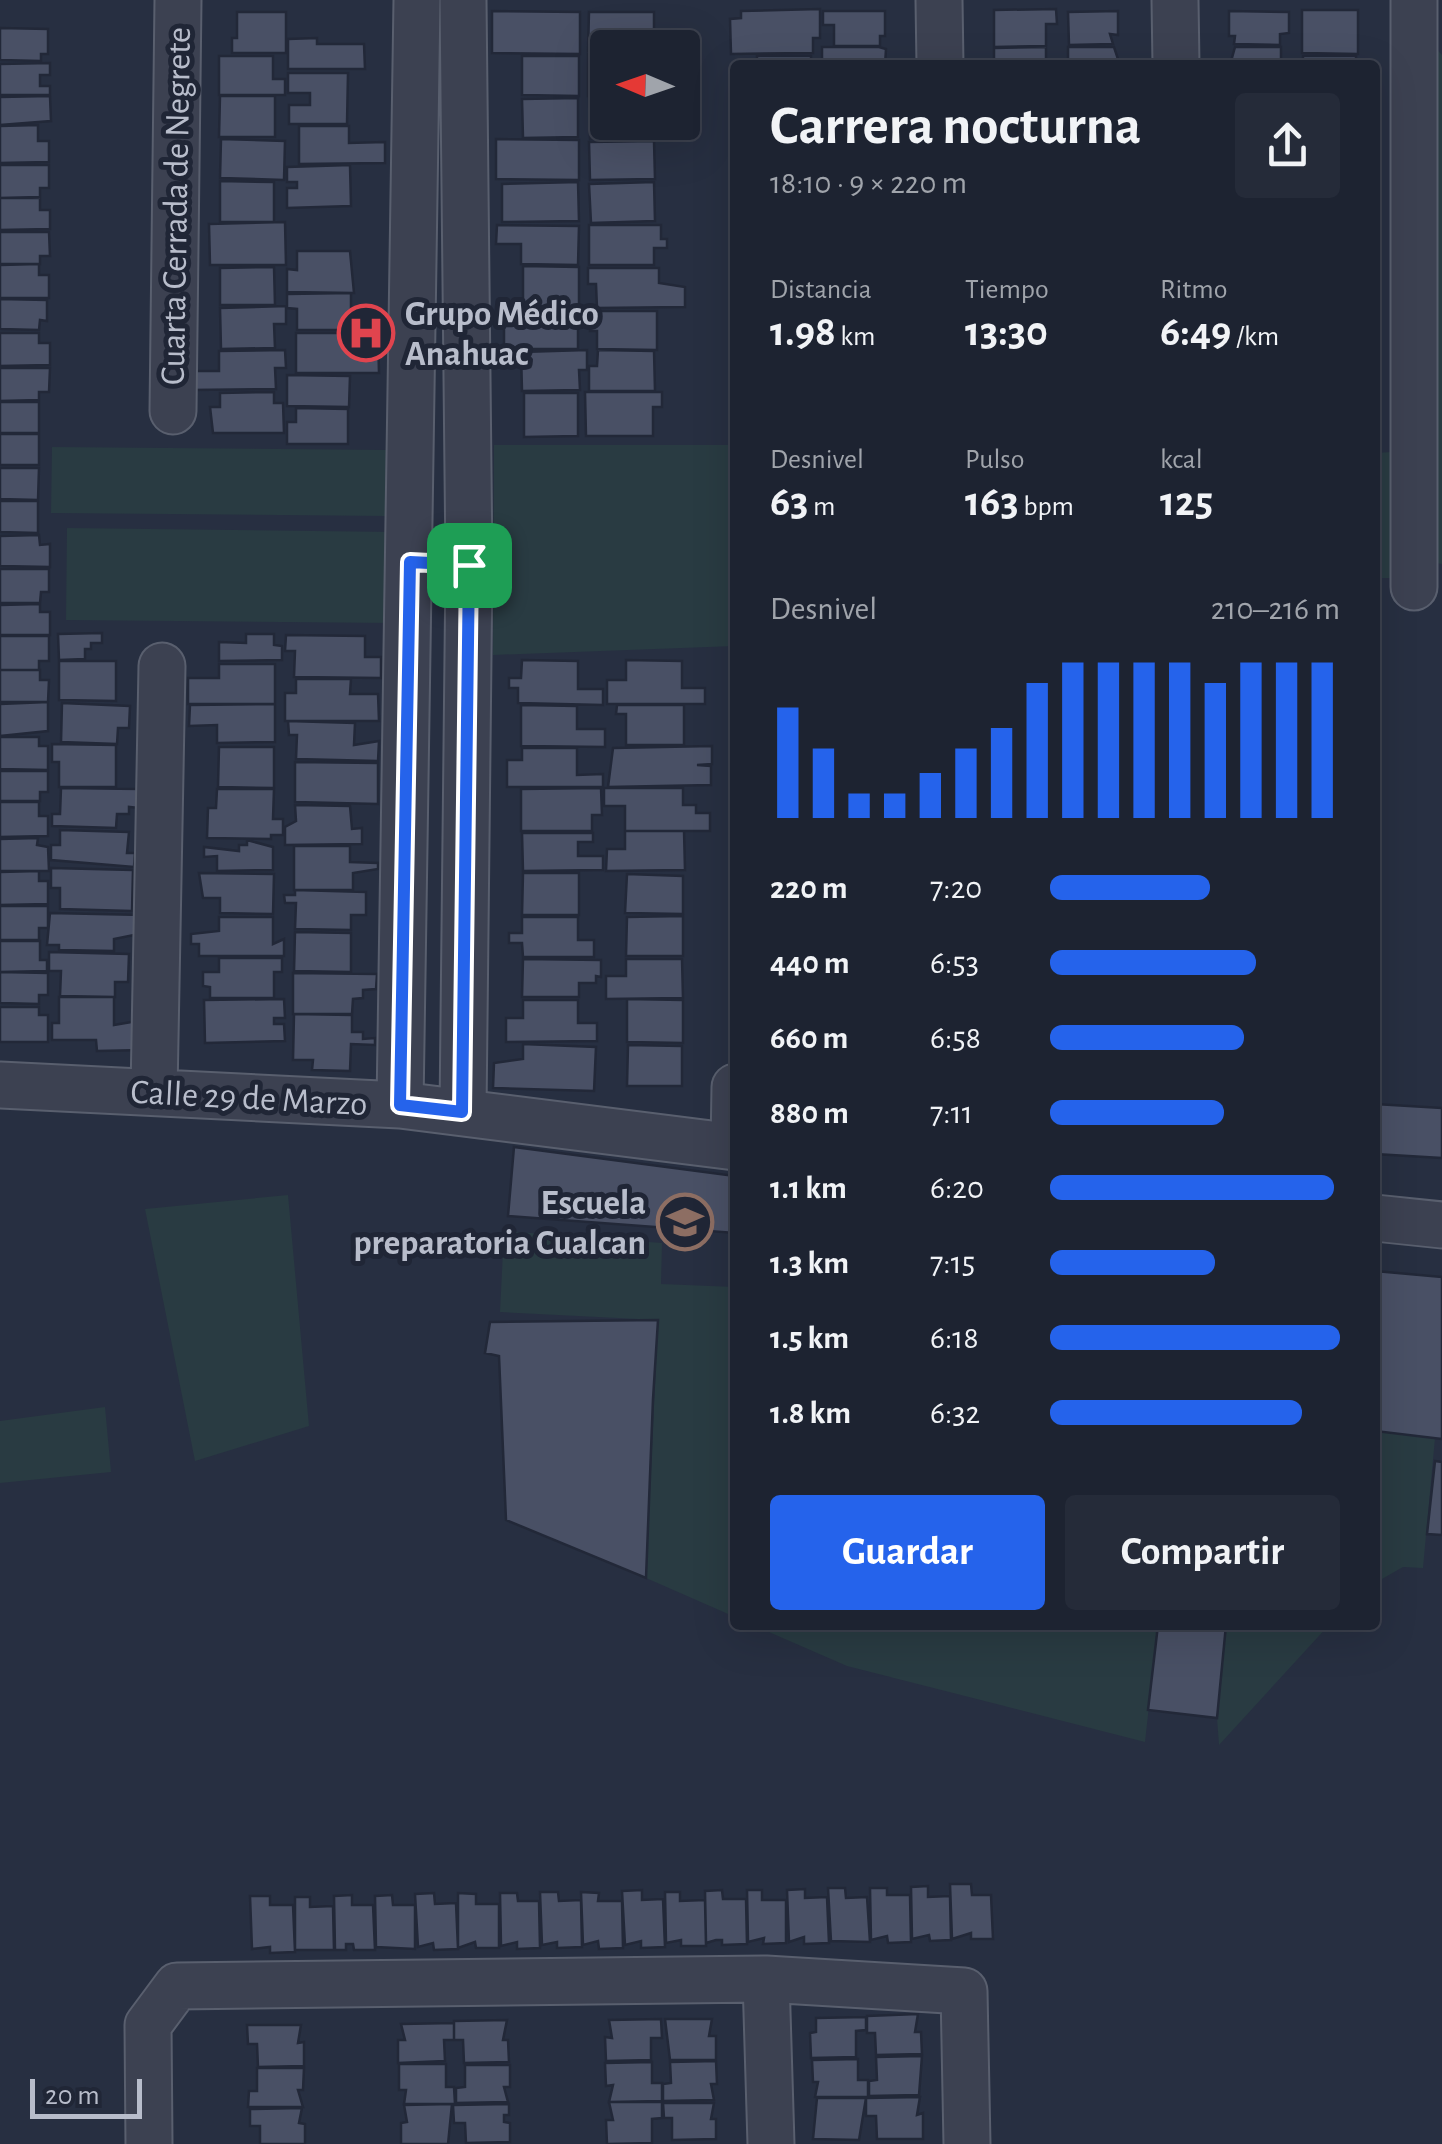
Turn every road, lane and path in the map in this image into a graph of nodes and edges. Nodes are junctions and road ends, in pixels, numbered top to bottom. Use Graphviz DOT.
graph roads {
  1 [pos="178,0"];
  2 [pos="417,0"];
  3 [pos="463,0"];
  4 [pos="939,0"];
  5 [pos="1175,0"];
  6 [pos="1414,0"];
  7 [pos="940,60"];
  8 [pos="1176,60"];
  9 [pos="173,411"];
  10 [pos="410,562"];
  11 [pos="469,565"];
  12 [pos="1414,587"];
  13 [pos="162,666"];
  14 [pos="0,1085"];
  15 [pos="154,1092"];
  16 [pos="400,1105"];
  17 [pos="462,1112"];
  18 [pos="730,1146"];
  19 [pos="1380,1219"];
  20 [pos="1442,1225"];
  21 [pos="766,1978"];
  22 [pos="150,2144"];
  23 [pos="771,2144"];
  24 [pos="968,2144"];
  1 -- 9 [label="street, Cuarta Cerrada de Negrete"];
  2 -- 10 [label="street"];
  3 -- 11 [label="street"];
  4 -- 7 [label="street"];
  5 -- 8 [label="street"];
  6 -- 12 [label="street"];
  10 -- 11 [label="street"];
  10 -- 16 [label="street"];
  11 -- 17 [label="street"];
  13 -- 15 [label="street"];
  14 -- 15 [label="street, Calle 29 de Marzo"];
  15 -- 16 [label="street, Calle 29 de Marzo"];
  16 -- 17 [label="street, Calle 29 de Marzo"];
  17 -- 18 [label="street, Calle 29 de Marzo"];
  19 -- 20 [label="street"];
  21 -- 22 [label="street"];
  21 -- 23 [label="street"];
  21 -- 24 [label="street"];
}
